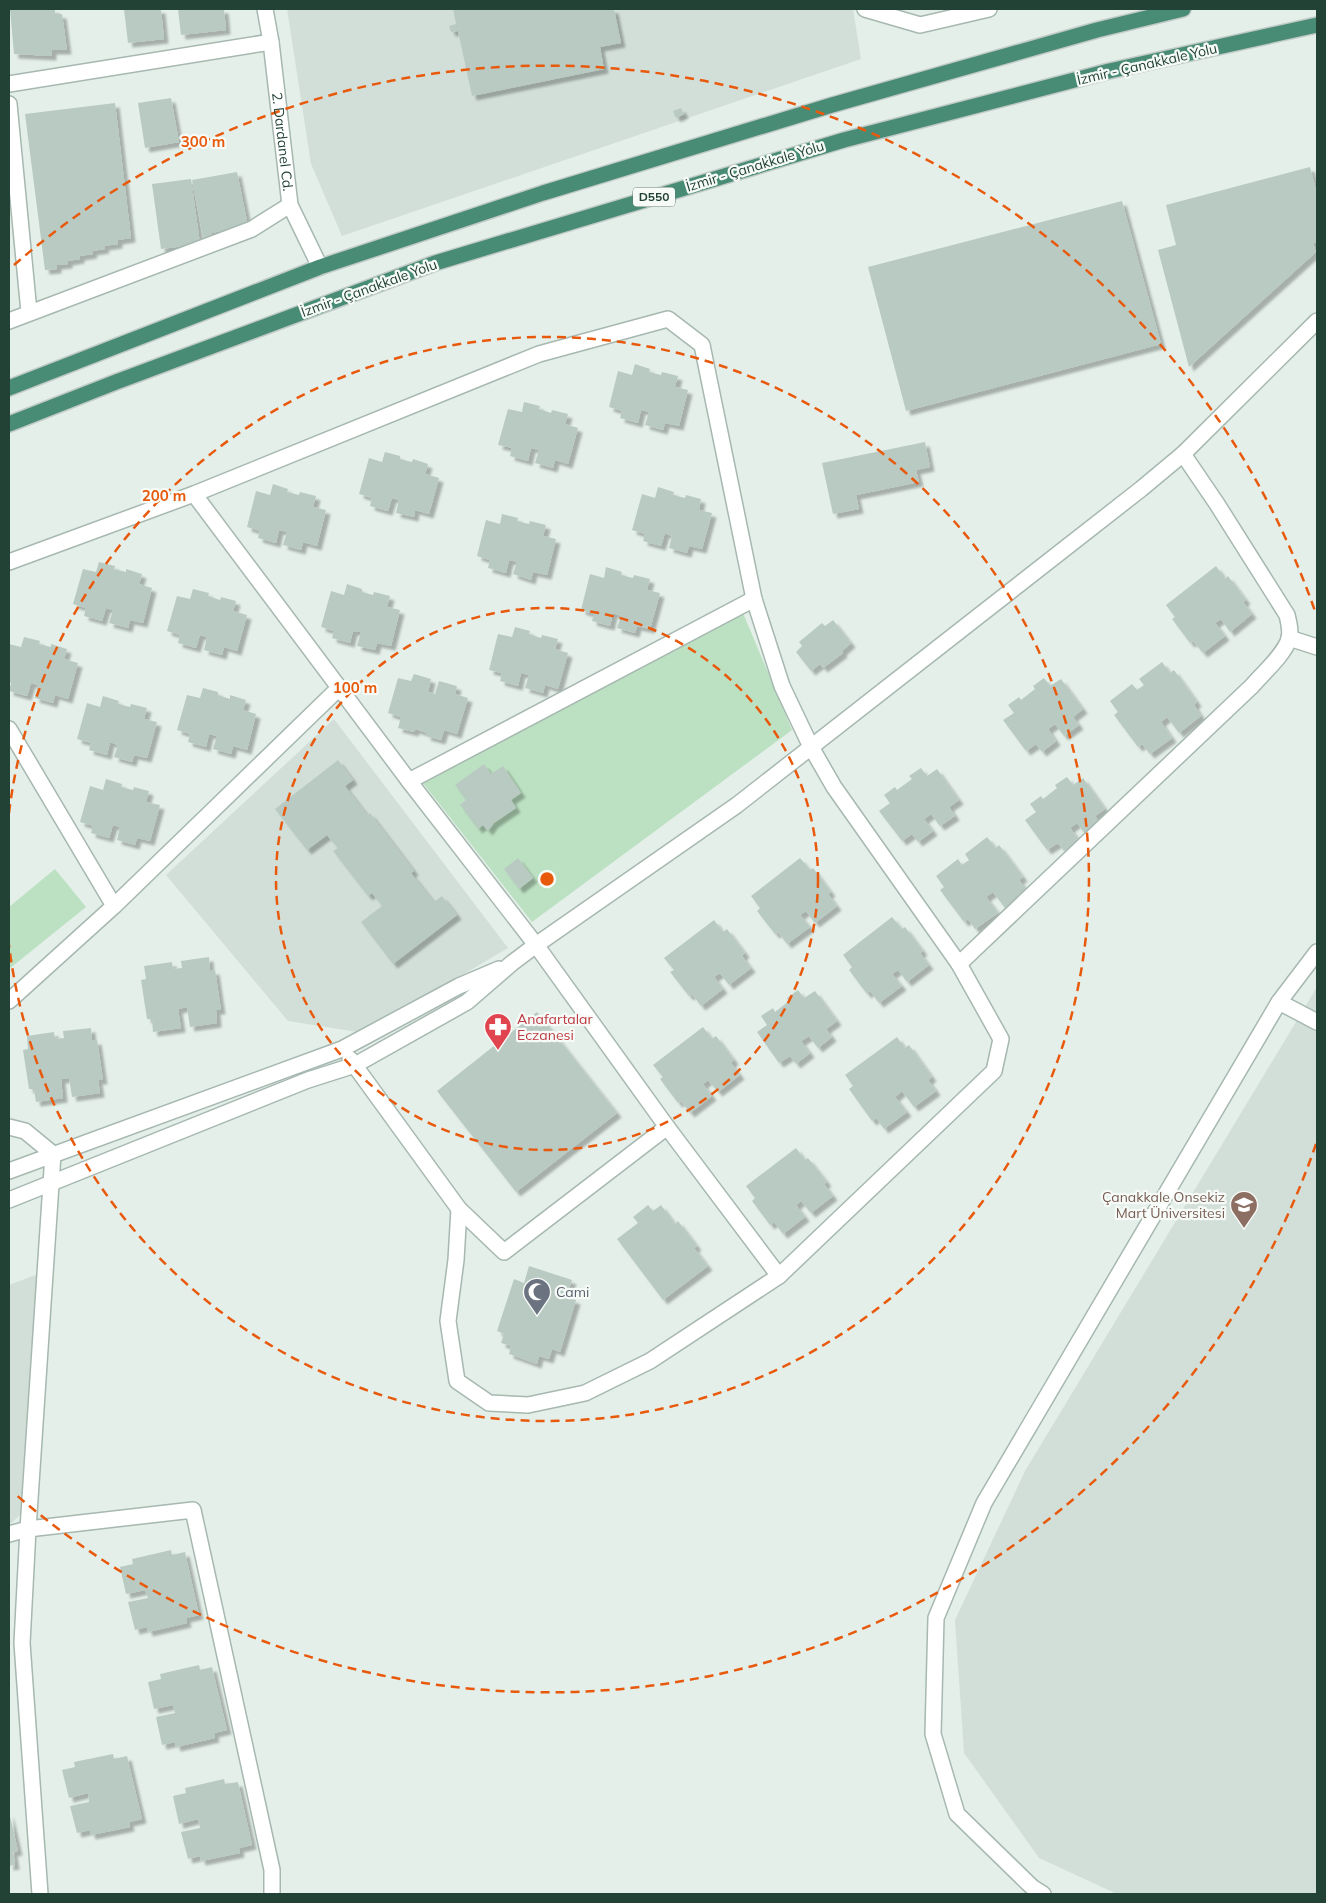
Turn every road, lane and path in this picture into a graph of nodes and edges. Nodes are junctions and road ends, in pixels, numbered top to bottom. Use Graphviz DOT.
graph roads {
  1 [pos="265,9"];
  2 [pos="865,9"];
  3 [pos="989,9"];
  4 [pos="1183,9"];
  5 [pos="1317,26"];
  6 [pos="271,42"];
  7 [pos="9,84"];
  8 [pos="9,104"];
  9 [pos="290,205"];
  10 [pos="320,267"];
  11 [pos="29,312"];
  12 [pos="9,320"];
  13 [pos="1317,321"];
  14 [pos="9,388"];
  15 [pos="9,424"];
  16 [pos="1183,454"];
  17 [pos="194,494"];
  18 [pos="9,562"];
  19 [pos="754,599"];
  20 [pos="1289,638"];
  21 [pos="1317,647"];
  22 [pos="339,688"];
  23 [pos="9,729"];
  24 [pos="811,747"];
  25 [pos="409,781"];
  26 [pos="114,906"];
  27 [pos="536,945"];
  28 [pos="1317,952"];
  29 [pos="512,963"];
  30 [pos="959,964"];
  31 [pos="9,1001"];
  32 [pos="1280,1002"];
  33 [pos="1317,1022"];
  34 [pos="342,1049"];
  35 [pos="355,1066"];
  36 [pos="9,1127"];
  37 [pos="667,1127"];
  38 [pos="53,1154"];
  39 [pos="9,1171"];
  40 [pos="50,1184"];
  41 [pos="9,1200"];
  42 [pos="459,1210"];
  43 [pos="779,1276"];
  44 [pos="28,1529"];
  45 [pos="9,1534"];
  46 [pos="15,1645"];
  47 [pos="40,1894"];
  48 [pos="272,1894"];
  49 [pos="1043,1894"];
  1 -- 6 [label="street, 2. Dardanel Cd."];
  2 -- 3 [label="street"];
  4 -- 10 [label="highway"];
  5 -- 15 [label="highway, İzmir - Çanakkale Yolu / D550"];
  6 -- 7 [label="street"];
  6 -- 9 [label="street, 2. Dardanel Cd."];
  8 -- 11 [label="street"];
  9 -- 10 [label="street, 2. Dardanel Cd."];
  9 -- 11 [label="street"];
  10 -- 14 [label="highway"];
  11 -- 12 [label="street"];
  13 -- 16 [label="street"];
  16 -- 20 [label="street"];
  16 -- 24 [label="street"];
  17 -- 18 [label="street"];
  17 -- 19 [label="street"];
  17 -- 22 [label="street"];
  19 -- 24 [label="street"];
  19 -- 25 [label="street"];
  20 -- 21 [label="street"];
  20 -- 30 [label="street"];
  22 -- 25 [label="street"];
  22 -- 26 [label="street"];
  23 -- 26 [label="street"];
  24 -- 27 [label="street"];
  24 -- 30 [label="street"];
  25 -- 27 [label="street"];
  26 -- 31 [label="street"];
  27 -- 29 [label="street"];
  27 -- 37 [label="street"];
  28 -- 32 [label="street"];
  29 -- 34 [label="street"];
  29 -- 35 [label="street"];
  30 -- 43 [label="street"];
  32 -- 33 [label="street"];
  32 -- 49 [label="street"];
  34 -- 35 [label="street"];
  34 -- 38 [label="street"];
  35 -- 40 [label="street"];
  35 -- 42 [label="street"];
  36 -- 38 [label="street"];
  37 -- 42 [label="street"];
  37 -- 43 [label="street"];
  38 -- 39 [label="street"];
  38 -- 40 [label="street"];
  40 -- 41 [label="street"];
  40 -- 44 [label="street"];
  42 -- 43 [label="street"];
  44 -- 45 [label="street"];
  44 -- 46 [label="street"];
  44 -- 48 [label="street"];
  46 -- 47 [label="street"];
}
